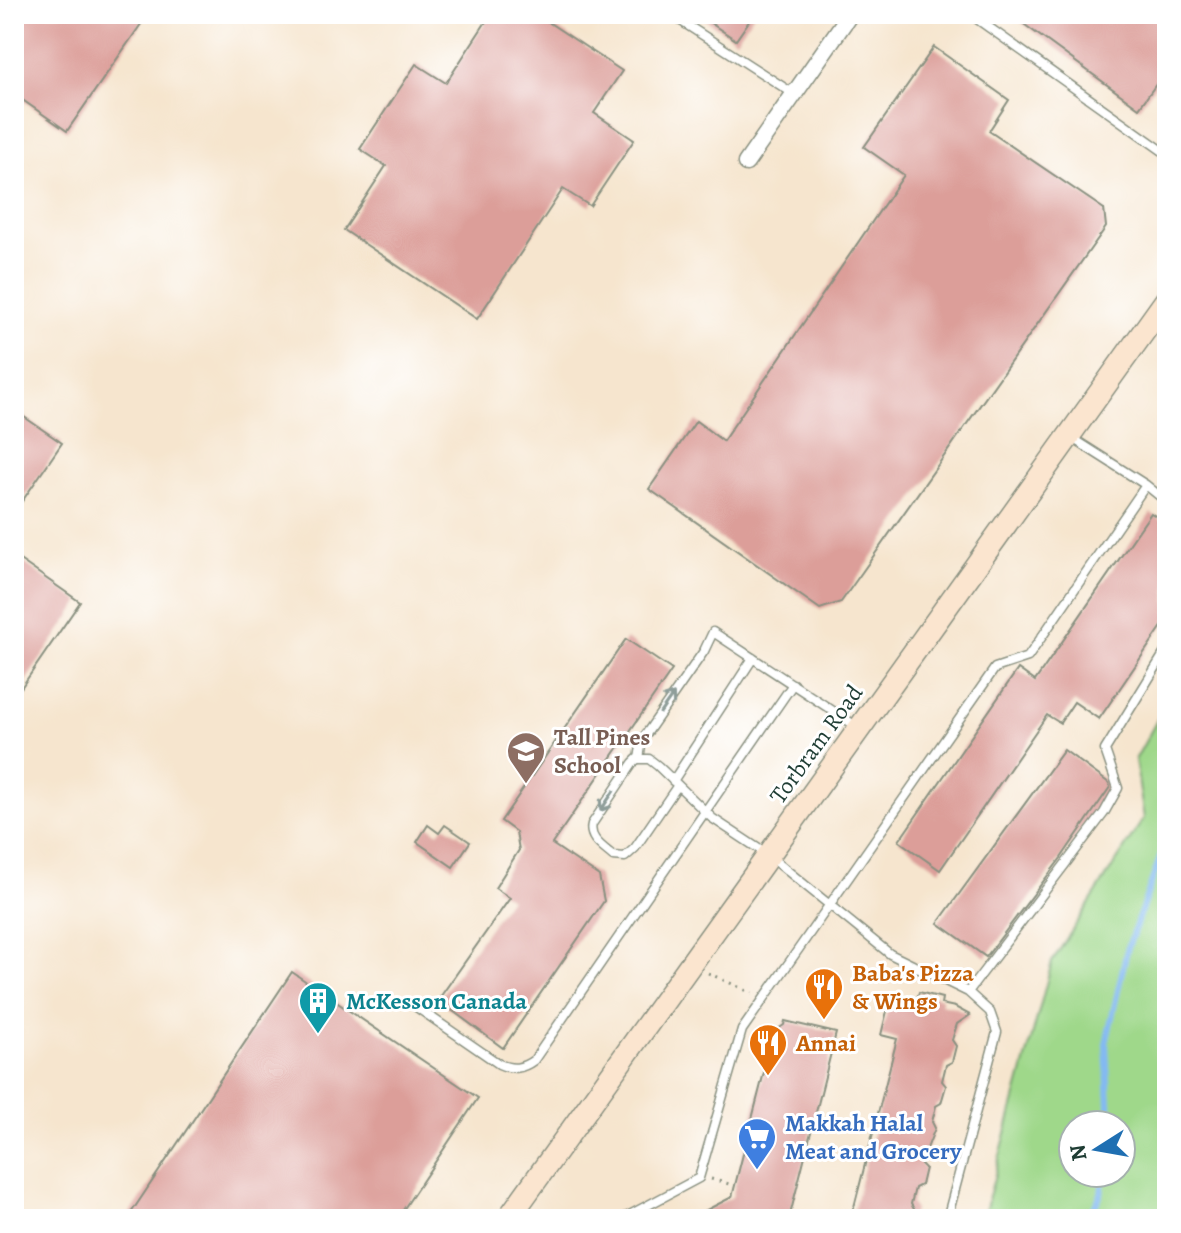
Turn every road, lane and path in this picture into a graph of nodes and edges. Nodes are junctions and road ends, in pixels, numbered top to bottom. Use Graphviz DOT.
graph roads {
  1 [pos="670,14"];
  2 [pos="850,14"];
  3 [pos="970,14"];
  4 [pos="794,94"];
  5 [pos="1167,154"];
  6 [pos="746,163"];
  7 [pos="1167,299"];
  8 [pos="1069,436"];
  9 [pos="1146,485"];
  10 [pos="1167,502"];
  11 [pos="1167,649"];
  12 [pos="753,658"];
  13 [pos="793,684"];
  14 [pos="859,729"];
  15 [pos="639,759"];
  16 [pos="676,783"];
  17 [pos="706,812"];
  18 [pos="768,855"];
  19 [pos="831,906"];
  20 [pos="690,965"];
  21 [pos="968,992"];
  22 [pos="764,999"];
  23 [pos="412,1004"];
  24 [pos="699,1176"];
  25 [pos="733,1185"];
  26 [pos="508,1219"];
  27 [pos="622,1219"];
  28 [pos="947,1219"];
  1 -- 4 [label="lane"];
  2 -- 4 [label="street"];
  3 -- 5 [label="lane"];
  4 -- 6 [label="street"];
  7 -- 8 [label="main road, Torbram Road"];
  8 -- 9 [label="lane"];
  8 -- 14 [label="main road, Torbram Road"];
  9 -- 10 [label="lane"];
  9 -- 19 [label="lane"];
  11 -- 21 [label="lane"];
  12 -- 13 [label="lane"];
  15 -- 12 [label="lane, one-way"];
  12 -- 16 [label="lane"];
  13 -- 14 [label="lane"];
  13 -- 17 [label="lane"];
  14 -- 18 [label="main road, Torbram Road"];
  15 -- 16 [label="lane"];
  15 -- 16 [label="lane, one-way"];
  16 -- 17 [label="lane"];
  17 -- 18 [label="lane"];
  17 -- 23 [label="lane"];
  18 -- 19 [label="lane"];
  18 -- 20 [label="main road, Torbram Road"];
  19 -- 21 [label="lane"];
  19 -- 22 [label="lane"];
  20 -- 22 [label="path"];
  20 -- 26 [label="main road, Torbram Road"];
  21 -- 28 [label="lane"];
  22 -- 24 [label="lane"];
  24 -- 25 [label="path"];
  24 -- 27 [label="lane"];
}
